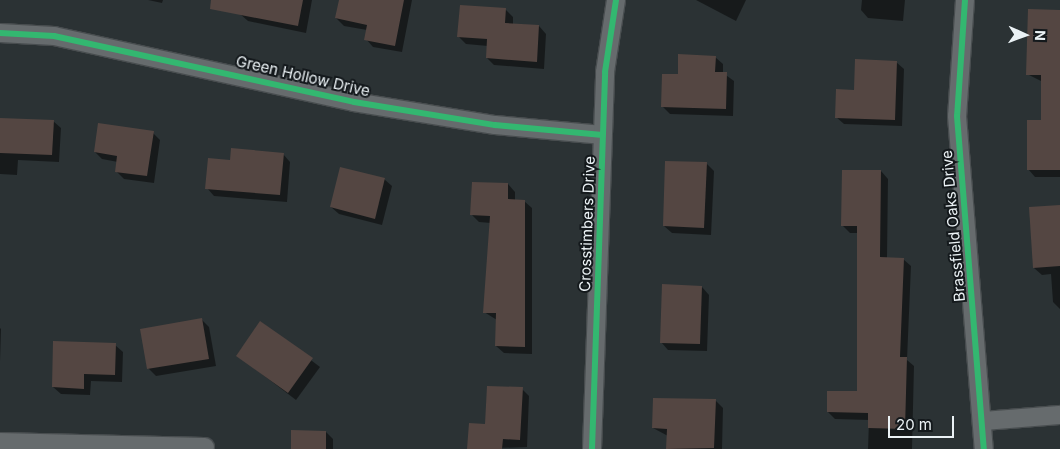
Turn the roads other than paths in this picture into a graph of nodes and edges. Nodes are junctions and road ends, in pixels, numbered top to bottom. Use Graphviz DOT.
graph roads {
  1 [pos="616,0"];
  2 [pos="965,0"];
  3 [pos="0,33"];
  4 [pos="603,134"];
  5 [pos="1060,415"];
  6 [pos="983,421"];
  7 [pos="0,442"];
  8 [pos="205,448"];
  9 [pos="592,449"];
  10 [pos="984,449"];
  1 -- 4 [label="street, Crosstimbers Drive"];
  2 -- 6 [label="street, Brassfield Oaks Drive"];
  3 -- 4 [label="street, Green Hollow Drive"];
  4 -- 9 [label="street, Crosstimbers Drive"];
  5 -- 6 [label="street"];
  6 -- 10 [label="street, Brassfield Oaks Drive"];
  7 -- 8 [label="street"];
}
